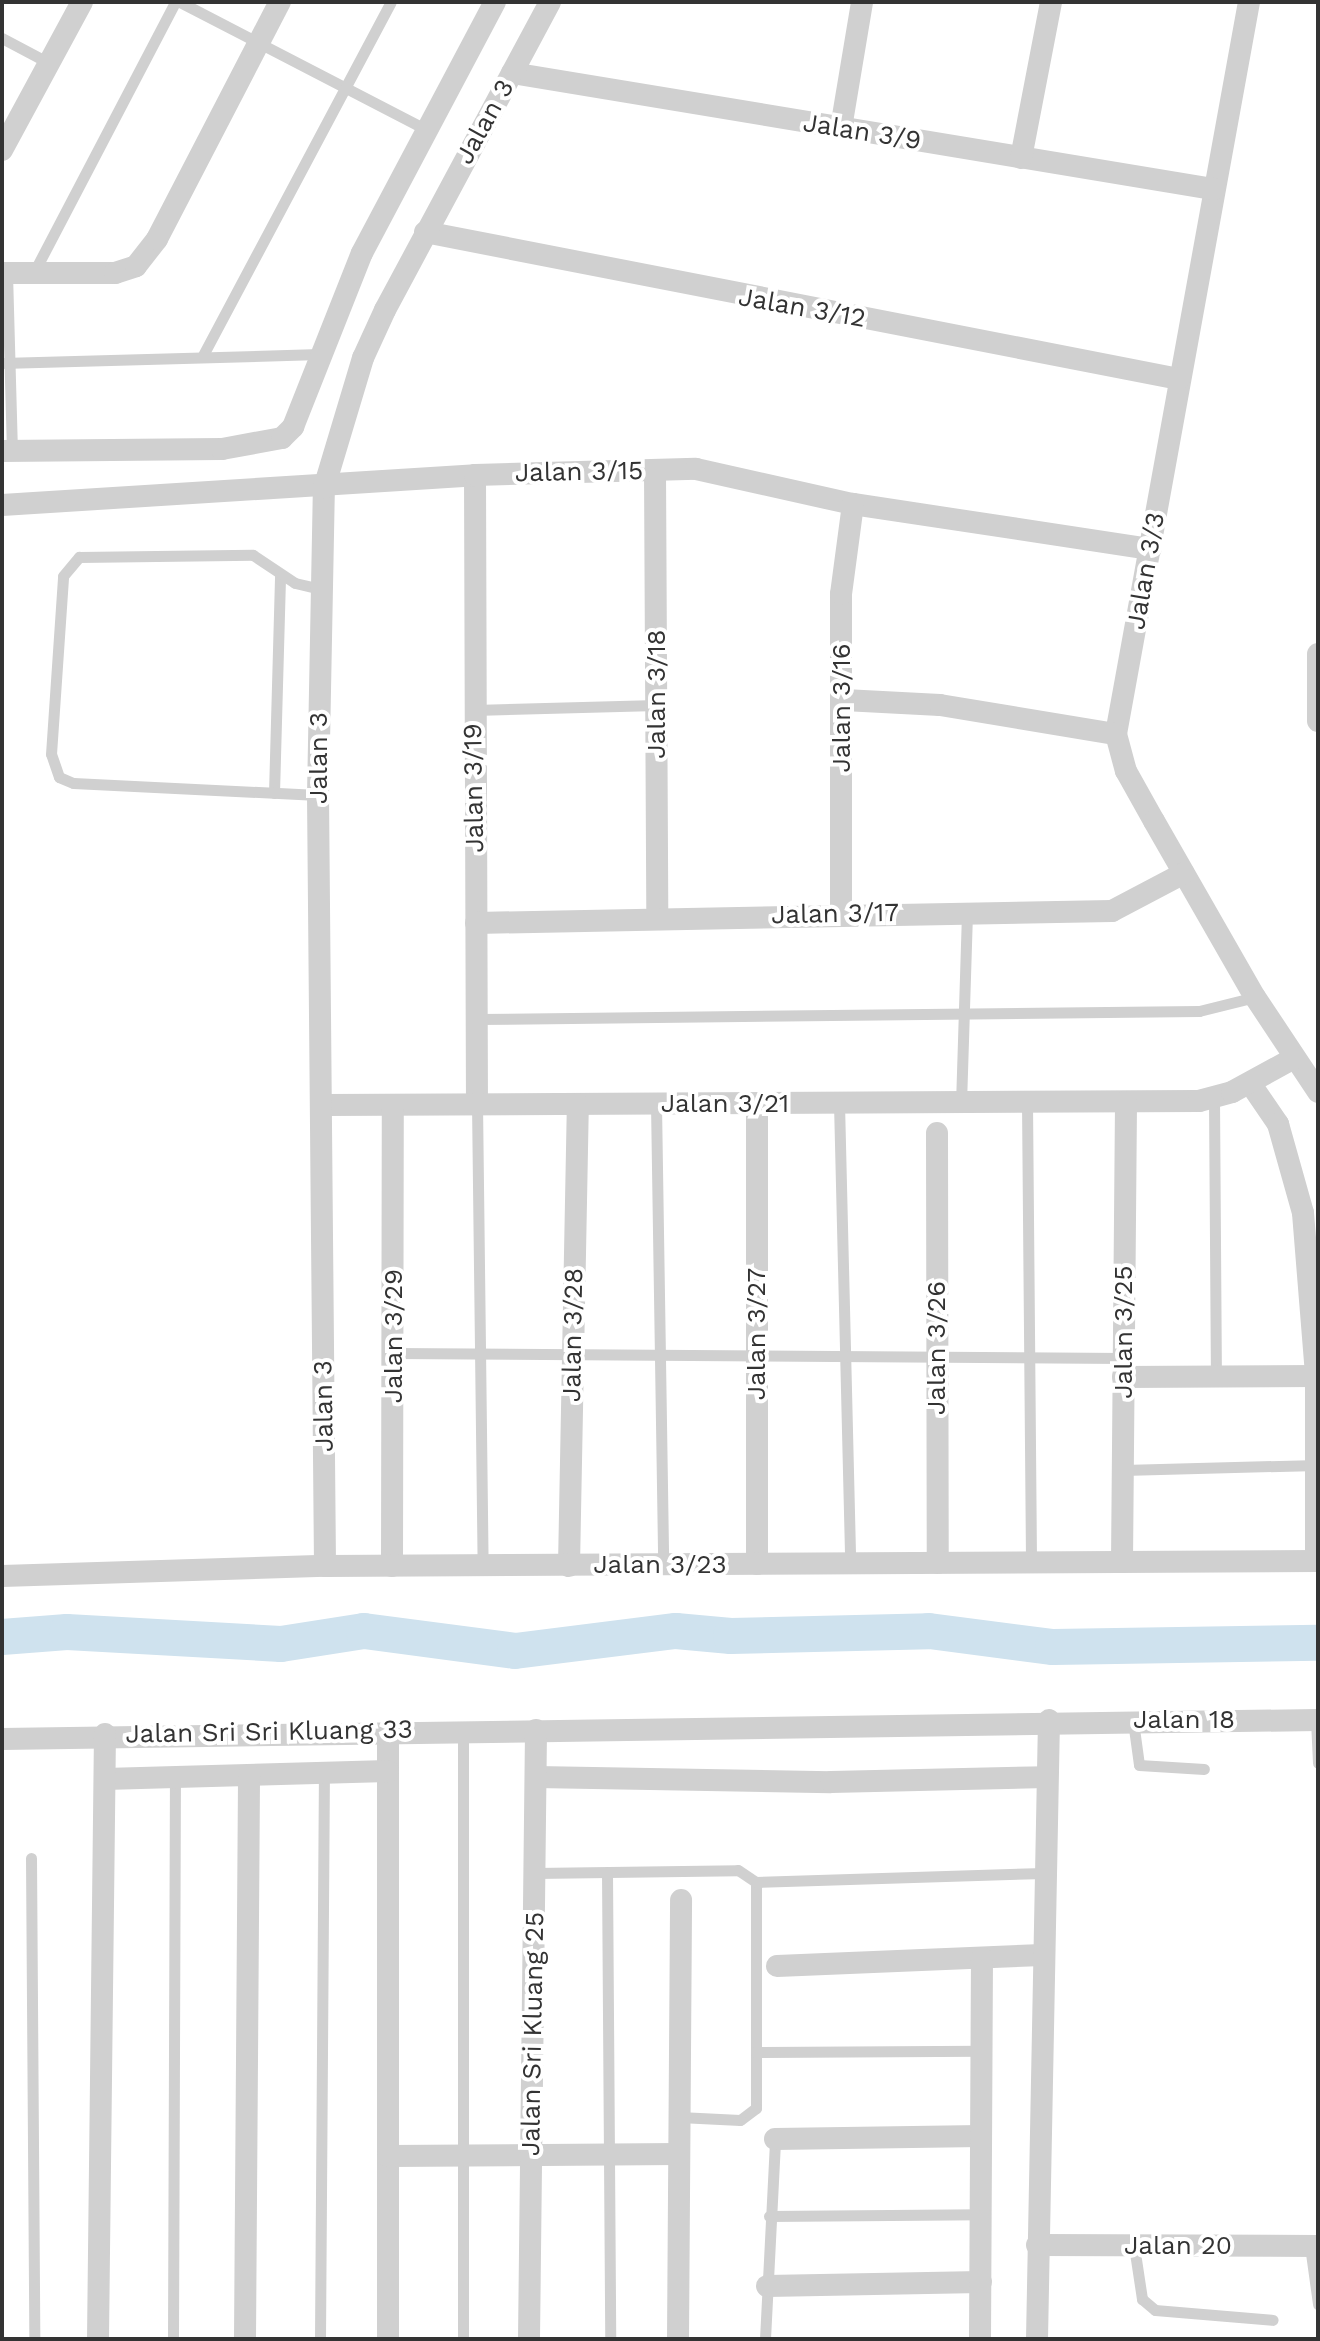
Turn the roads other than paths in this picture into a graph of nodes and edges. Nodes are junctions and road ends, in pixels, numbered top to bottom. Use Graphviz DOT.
graph roads {
  1 [pos="82,2"];
  2 [pos="177,2"];
  3 [pos="280,2"];
  4 [pos="391,2"];
  5 [pos="495,2"];
  6 [pos="550,2"];
  7 [pos="862,2"];
  8 [pos="1051,2"];
  9 [pos="1249,2"];
  10 [pos="2,38"];
  11 [pos="259,43"];
  12 [pos="49,63"];
  13 [pos="512,73"];
  14 [pos="346,88"];
  15 [pos="841,128"];
  16 [pos="427,130"];
  17 [pos="2,150"];
  18 [pos="1021,158"];
  19 [pos="1213,189"];
  20 [pos="425,232"];
  21 [pos="4,273"];
  22 [pos="34,273"];
  23 [pos="320,354"];
  24 [pos="202,357"];
  25 [pos="6,363"];
  26 [pos="1179,379"];
  27 [pos="7,451"];
  28 [pos="655,471"];
  29 [pos="475,475"];
  30 [pos="324,488"];
  31 [pos="853,504"];
  32 [pos="2,505"];
  33 [pos="1151,549"];
  34 [pos="280,574"];
  35 [pos="321,589"];
  36 [pos="1318,654"];
  37 [pos="844,700"];
  38 [pos="657,705"];
  39 [pos="474,710"];
  40 [pos="1318,721"];
  41 [pos="1116,734"];
  42 [pos="274,793"];
  43 [pos="318,795"];
  44 [pos="1184,873"];
  45 [pos="841,912"];
  46 [pos="967,914"];
  47 [pos="657,917"];
  48 [pos="476,923"];
  49 [pos="1255,997"];
  50 [pos="962,1012"];
  51 [pos="476,1019"];
  52 [pos="1294,1058"];
  53 [pos="1250,1083"];
  54 [pos="1318,1092"];
  55 [pos="1214,1099"];
  56 [pos="477,1102"];
  57 [pos="1027,1102"];
  58 [pos="1126,1102"];
  59 [pos="839,1103"];
  60 [pos="578,1104"];
  61 [pos="656,1104"];
  62 [pos="757,1104"];
  63 [pos="961,1104"];
  64 [pos="324,1105"];
  65 [pos="393,1105"];
  66 [pos="937,1133"];
  67 [pos="394,1353"];
  68 [pos="479,1354"];
  69 [pos="573,1354"];
  70 [pos="661,1355"];
  71 [pos="756,1355"];
  72 [pos="844,1356"];
  73 [pos="937,1356"];
  74 [pos="1032,1357"];
  75 [pos="1124,1367"];
  76 [pos="1317,1376"];
  77 [pos="1216,1377"];
  78 [pos="1316,1465"];
  79 [pos="1123,1470"];
  80 [pos="1317,1561"];
  81 [pos="1122,1562"];
  82 [pos="938,1563"];
  83 [pos="1031,1563"];
  84 [pos="757,1564"];
  85 [pos="850,1564"];
  86 [pos="663,1565"];
  87 [pos="325,1566"];
  88 [pos="392,1566"];
  89 [pos="483,1566"];
  90 [pos="569,1566"];
  91 [pos="2,1576"];
  92 [pos="1049,1720"];
  93 [pos="1133,1720"];
  94 [pos="1317,1720"];
  95 [pos="463,1730"];
  96 [pos="536,1730"];
  97 [pos="388,1731"];
  98 [pos="105,1734"];
  99 [pos="2,1739"];
  100 [pos="1318,1763"];
  101 [pos="1204,1769"];
  102 [pos="388,1771"];
  103 [pos="324,1773"];
  104 [pos="249,1775"];
  105 [pos="175,1777"];
  106 [pos="536,1777"];
  107 [pos="1046,1777"];
  108 [pos="105,1779"];
  109 [pos="31,1858"];
  110 [pos="607,1872"];
  111 [pos="535,1873"];
  112 [pos="1044,1873"];
  113 [pos="756,1882"];
  114 [pos="681,1900"];
  115 [pos="1042,1955"];
  116 [pos="982,1958"];
  117 [pos="777,1966"];
  118 [pos="982,2051"];
  119 [pos="756,2052"];
  120 [pos="679,2117"];
  121 [pos="981,2136"];
  122 [pos="775,2139"];
  123 [pos="679,2154"];
  124 [pos="465,2155"];
  125 [pos="531,2155"];
  126 [pos="607,2155"];
  127 [pos="388,2156"];
  128 [pos="981,2214"];
  129 [pos="769,2216"];
  130 [pos="1037,2245"];
  131 [pos="1134,2246"];
  132 [pos="1314,2246"];
  133 [pos="981,2282"];
  134 [pos="767,2286"];
  135 [pos="1318,2304"];
  136 [pos="1273,2320"];
  137 [pos="34,2339"];
  138 [pos="98,2339"];
  139 [pos="173,2339"];
  140 [pos="245,2339"];
  141 [pos="320,2339"];
  142 [pos="388,2339"];
  143 [pos="463,2339"];
  144 [pos="529,2339"];
  145 [pos="610,2339"];
  146 [pos="678,2339"];
  147 [pos="765,2339"];
  148 [pos="980,2339"];
  149 [pos="1037,2339"];
  1 -- 12 [label="street"];
  2 -- 11 [label="lane"];
  2 -- 22 [label="lane"];
  3 -- 11 [label="street"];
  4 -- 14 [label="lane"];
  5 -- 16 [label="street"];
  6 -- 13 [label="street, Jalan 3"];
  7 -- 15 [label="street"];
  8 -- 18 [label="street"];
  9 -- 19 [label="street, Jalan 3/3"];
  10 -- 12 [label="lane"];
  11 -- 14 [label="lane"];
  11 -- 22 [label="street"];
  12 -- 17 [label="street"];
  13 -- 15 [label="street, Jalan 3/9"];
  13 -- 20 [label="street, Jalan 3"];
  14 -- 16 [label="lane"];
  14 -- 24 [label="lane"];
  15 -- 18 [label="street, Jalan 3/9"];
  16 -- 23 [label="street"];
  18 -- 19 [label="street, Jalan 3/9"];
  19 -- 26 [label="street, Jalan 3/3"];
  20 -- 26 [label="street, Jalan 3/12"];
  20 -- 30 [label="street, Jalan 3"];
  21 -- 22 [label="street"];
  21 -- 25 [label="lane"];
  23 -- 24 [label="lane"];
  23 -- 27 [label="street"];
  24 -- 25 [label="lane"];
  25 -- 27 [label="lane"];
  26 -- 33 [label="street, Jalan 3/3"];
  28 -- 29 [label="street, Jalan 3/15"];
  28 -- 31 [label="street, Jalan 3/15"];
  28 -- 38 [label="street, Jalan 3/18"];
  29 -- 30 [label="street, Jalan 3/15"];
  29 -- 39 [label="street, Jalan 3/19"];
  30 -- 32 [label="street, Jalan 3/15"];
  30 -- 35 [label="street, Jalan 3"];
  31 -- 33 [label="street, Jalan 3/15"];
  31 -- 37 [label="street, Jalan 3/16"];
  33 -- 41 [label="street, Jalan 3/3"];
  34 -- 35 [label="lane"];
  34 -- 42 [label="lane"];
  34 -- 42 [label="lane"];
  35 -- 43 [label="street, Jalan 3"];
  36 -- 40 [label="street"];
  37 -- 41 [label="street"];
  37 -- 45 [label="street, Jalan 3/16"];
  38 -- 39 [label="lane"];
  38 -- 47 [label="street, Jalan 3/18"];
  39 -- 48 [label="street, Jalan 3/19"];
  41 -- 44 [label="street, Jalan 3/3"];
  42 -- 43 [label="lane"];
  43 -- 64 [label="street, Jalan 3"];
  44 -- 46 [label="street, Jalan 3/17"];
  44 -- 49 [label="street, Jalan 3/3"];
  45 -- 46 [label="street, Jalan 3/17"];
  45 -- 47 [label="street, Jalan 3/17"];
  46 -- 50 [label="lane"];
  47 -- 48 [label="street, Jalan 3/17"];
  48 -- 51 [label="street, Jalan 3/19"];
  49 -- 50 [label="lane"];
  49 -- 52 [label="street, Jalan 3/3"];
  50 -- 51 [label="lane"];
  50 -- 63 [label="lane"];
  51 -- 56 [label="street, Jalan 3/19"];
  52 -- 53 [label="street"];
  52 -- 54 [label="street, Jalan 3/3"];
  53 -- 55 [label="street"];
  53 -- 76 [label="street"];
  55 -- 58 [label="street, Jalan 3/21"];
  55 -- 77 [label="lane"];
  56 -- 60 [label="street, Jalan 3/21"];
  56 -- 65 [label="street, Jalan 3/21"];
  56 -- 68 [label="lane"];
  57 -- 58 [label="street, Jalan 3/21"];
  57 -- 63 [label="street, Jalan 3/21"];
  57 -- 74 [label="lane"];
  58 -- 75 [label="street, Jalan 3/25"];
  59 -- 62 [label="street, Jalan 3/21"];
  59 -- 63 [label="street, Jalan 3/21"];
  59 -- 72 [label="lane"];
  60 -- 61 [label="street, Jalan 3/21"];
  60 -- 69 [label="street, Jalan 3/28"];
  61 -- 62 [label="street, Jalan 3/21"];
  61 -- 70 [label="lane"];
  62 -- 71 [label="street, Jalan 3/27"];
  64 -- 65 [label="street, Jalan 3/21"];
  64 -- 87 [label="street, Jalan 3"];
  65 -- 67 [label="street, Jalan 3/29"];
  66 -- 73 [label="street, Jalan 3/26"];
  67 -- 68 [label="lane"];
  67 -- 88 [label="street, Jalan 3/29"];
  68 -- 69 [label="lane"];
  68 -- 89 [label="lane"];
  69 -- 70 [label="lane"];
  69 -- 90 [label="street, Jalan 3/28"];
  70 -- 71 [label="lane"];
  70 -- 86 [label="lane"];
  71 -- 72 [label="lane"];
  71 -- 84 [label="street, Jalan 3/27"];
  72 -- 73 [label="lane"];
  72 -- 85 [label="lane"];
  73 -- 74 [label="lane"];
  73 -- 82 [label="street, Jalan 3/26"];
  74 -- 75 [label="lane"];
  74 -- 83 [label="lane"];
  75 -- 77 [label="street"];
  75 -- 79 [label="street, Jalan 3/25"];
  76 -- 77 [label="street"];
  76 -- 78 [label="street"];
  78 -- 79 [label="lane"];
  78 -- 80 [label="street"];
  79 -- 81 [label="street, Jalan 3/25"];
  80 -- 81 [label="street, Jalan 3/23"];
  81 -- 83 [label="street, Jalan 3/23"];
  82 -- 83 [label="street, Jalan 3/23"];
  82 -- 85 [label="street, Jalan 3/23"];
  84 -- 85 [label="street, Jalan 3/23"];
  84 -- 86 [label="street, Jalan 3/23"];
  86 -- 90 [label="street, Jalan 3/23"];
  87 -- 88 [label="street, Jalan 3/23"];
  87 -- 91 [label="street, Jalan 3/23"];
  88 -- 89 [label="street, Jalan 3/23"];
  89 -- 90 [label="street, Jalan 3/23"];
  92 -- 93 [label="street, Jalan 18"];
  92 -- 96 [label="street, Jalan 18"];
  92 -- 107 [label="street"];
  93 -- 94 [label="street, Jalan 18"];
  93 -- 101 [label="lane"];
  94 -- 100 [label="lane"];
  95 -- 96 [label="street, Jalan Sri Sri Kluang 33"];
  95 -- 97 [label="street, Jalan Sri Sri Kluang 33"];
  95 -- 124 [label="lane"];
  96 -- 106 [label="street, Jalan Sri Kluang 25"];
  97 -- 98 [label="street, Jalan Sri Sri Kluang 33"];
  97 -- 102 [label="street"];
  98 -- 99 [label="street, Jalan Sri Sri Kluang 33"];
  98 -- 108 [label="street"];
  102 -- 103 [label="street"];
  102 -- 127 [label="street"];
  103 -- 104 [label="street"];
  103 -- 141 [label="lane"];
  104 -- 105 [label="street"];
  104 -- 140 [label="street"];
  105 -- 108 [label="street"];
  105 -- 139 [label="lane"];
  106 -- 107 [label="street"];
  106 -- 111 [label="street, Jalan Sri Kluang 25"];
  107 -- 112 [label="street"];
  108 -- 138 [label="street"];
  109 -- 137 [label="lane"];
  110 -- 111 [label="lane"];
  110 -- 113 [label="lane"];
  110 -- 126 [label="lane"];
  111 -- 125 [label="street, Jalan Sri Kluang 25"];
  112 -- 113 [label="lane"];
  112 -- 115 [label="street"];
  113 -- 119 [label="lane"];
  114 -- 120 [label="street"];
  115 -- 116 [label="street"];
  115 -- 130 [label="street"];
  116 -- 117 [label="street"];
  116 -- 118 [label="street"];
  118 -- 119 [label="lane"];
  118 -- 121 [label="street"];
  119 -- 120 [label="lane"];
  120 -- 123 [label="street"];
  121 -- 122 [label="street"];
  121 -- 128 [label="street"];
  122 -- 129 [label="lane"];
  123 -- 126 [label="street"];
  123 -- 146 [label="street"];
  124 -- 125 [label="street"];
  124 -- 127 [label="street"];
  124 -- 143 [label="lane"];
  125 -- 126 [label="street"];
  125 -- 144 [label="street, Jalan Sri Kluang 25"];
  126 -- 145 [label="lane"];
  127 -- 142 [label="street"];
  128 -- 129 [label="lane"];
  128 -- 133 [label="street"];
  129 -- 134 [label="lane"];
  130 -- 131 [label="street, Jalan 20"];
  130 -- 149 [label="street"];
  131 -- 132 [label="street, Jalan 20"];
  131 -- 136 [label="lane"];
  132 -- 135 [label="lane"];
  133 -- 134 [label="street"];
  133 -- 148 [label="street"];
  134 -- 147 [label="lane"];
}
